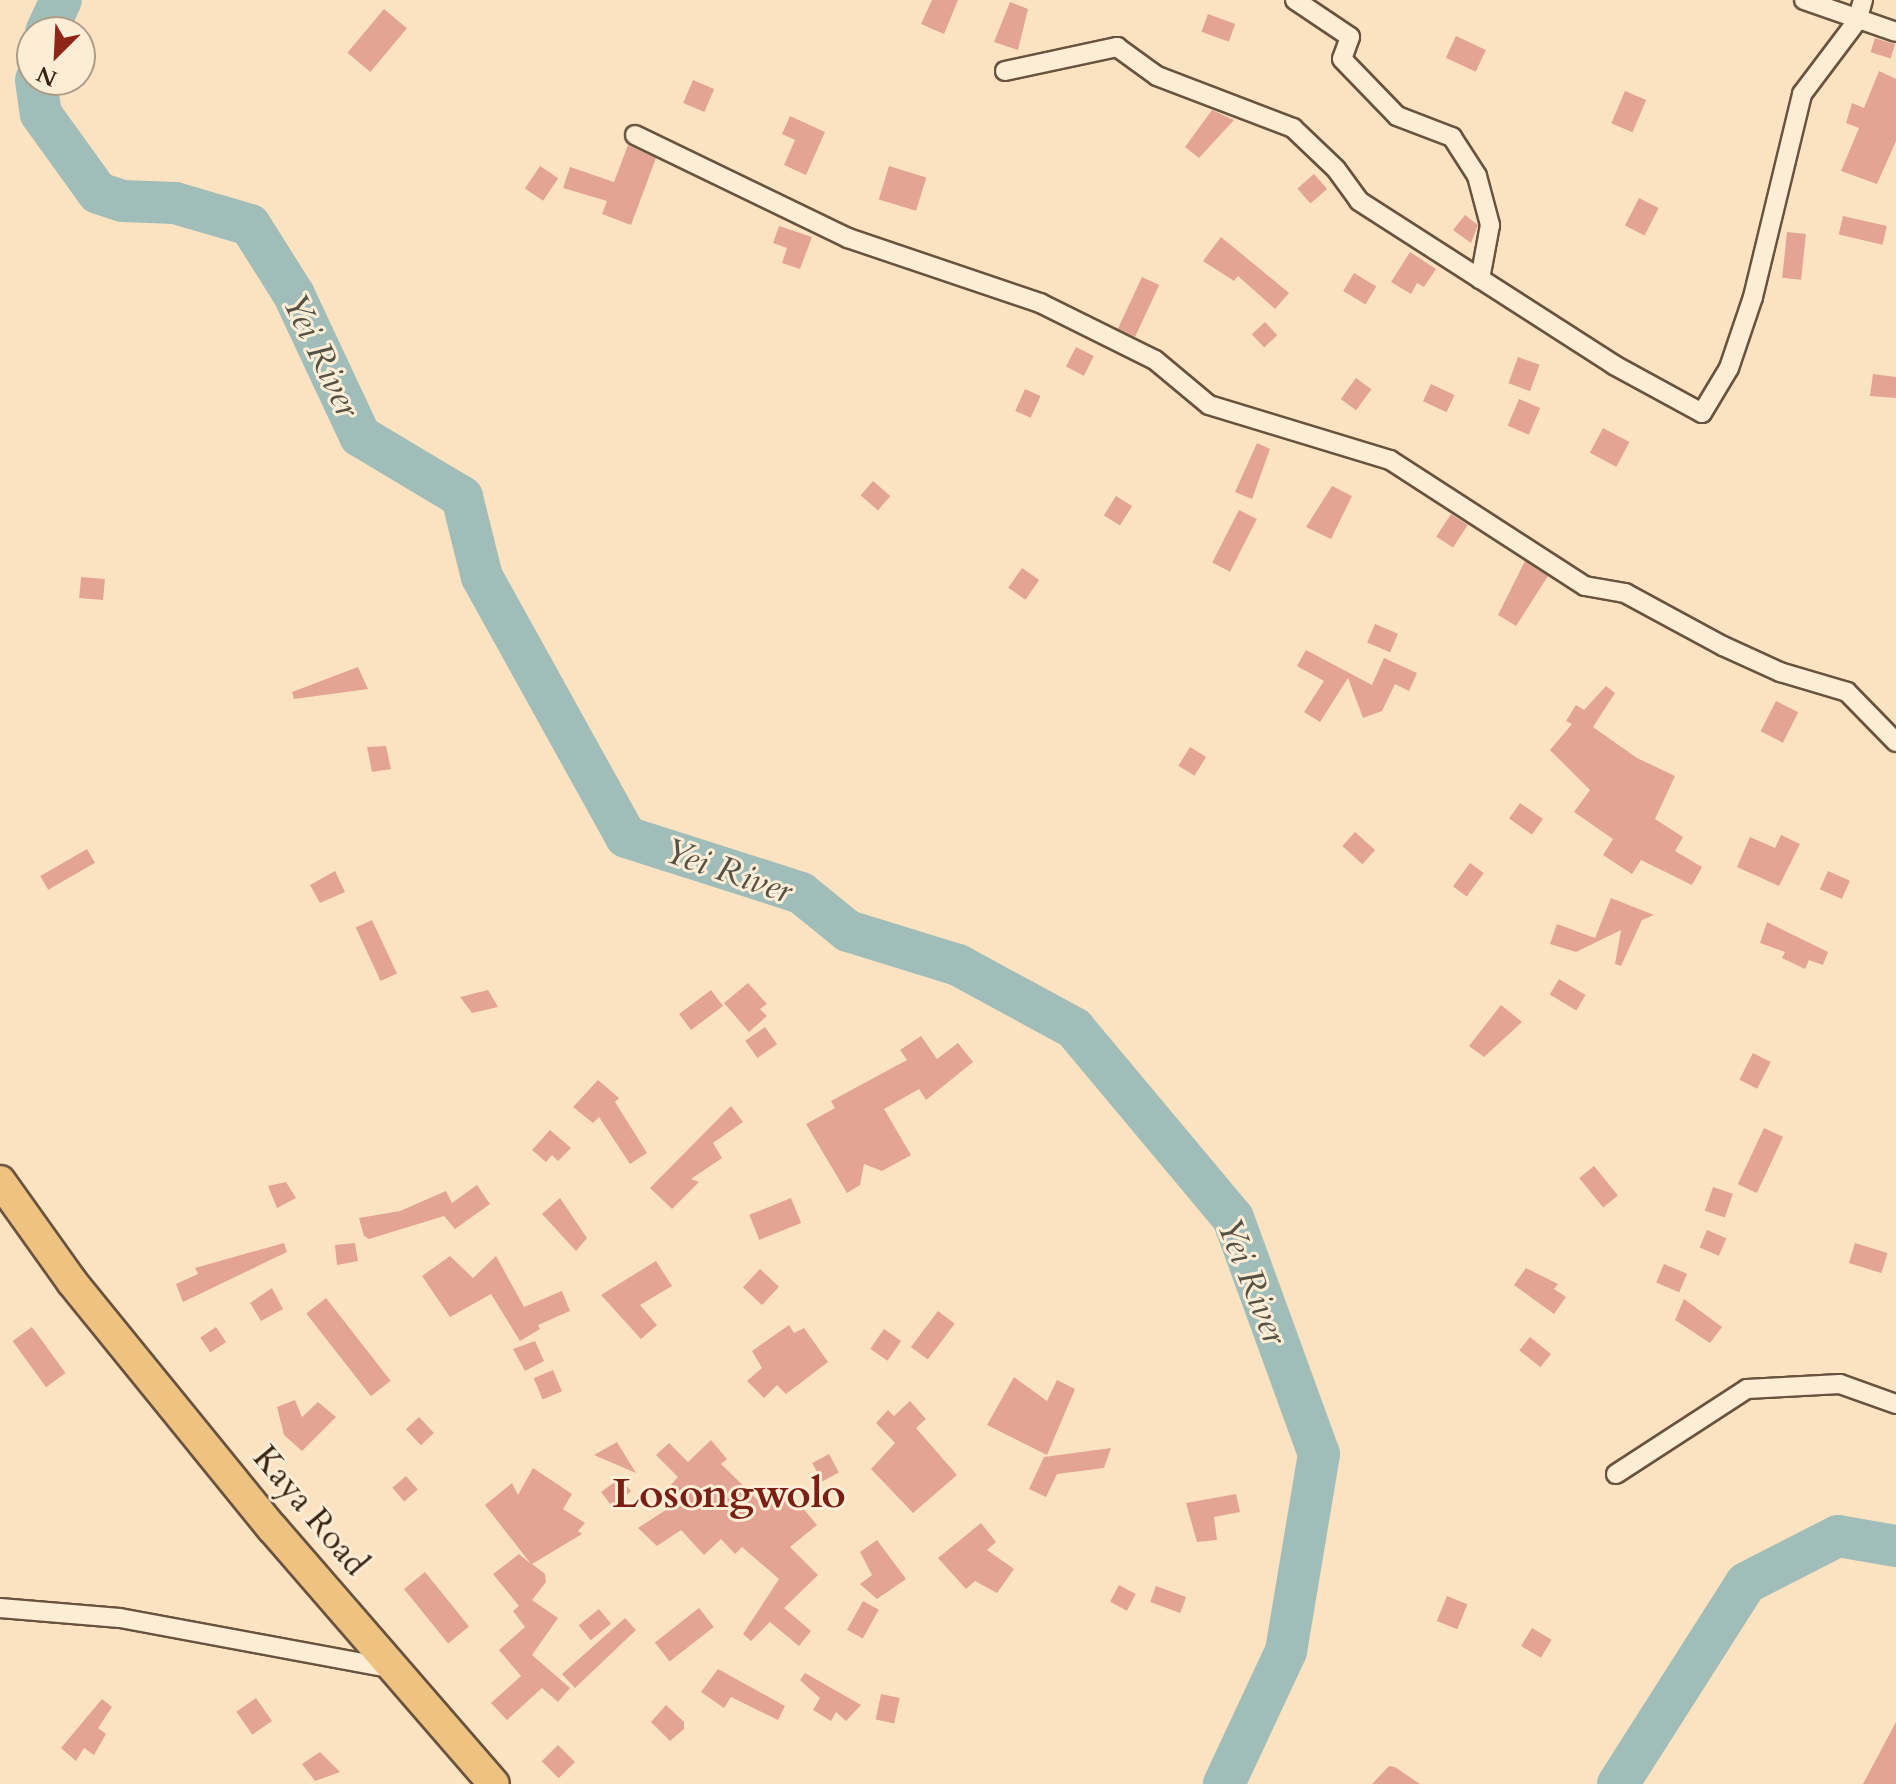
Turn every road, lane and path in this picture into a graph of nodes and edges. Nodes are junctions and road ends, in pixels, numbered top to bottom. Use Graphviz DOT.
graph roads {
  1 [pos="1295,0"];
  2 [pos="1804,0"];
  3 [pos="1863,0"];
  4 [pos="1857,21"];
  5 [pos="1896,32"];
  6 [pos="1005,71"];
  7 [pos="635,135"];
  8 [pos="1480,279"];
  9 [pos="1896,742"];
  10 [pos="0,1181"];
  11 [pos="1896,1404"];
  12 [pos="1616,1474"];
  13 [pos="0,1608"];
  14 [pos="395,1669"];
  15 [pos="494,1784"];
  1 -- 8 [label="street"];
  2 -- 4 [label="street"];
  3 -- 4 [label="street"];
  4 -- 5 [label="street"];
  4 -- 8 [label="street"];
  6 -- 8 [label="street"];
  7 -- 9 [label="street"];
  10 -- 14 [label="main road, Kaya Road"];
  11 -- 12 [label="street"];
  13 -- 14 [label="street"];
  14 -- 15 [label="main road, Kaya Road"];
}
